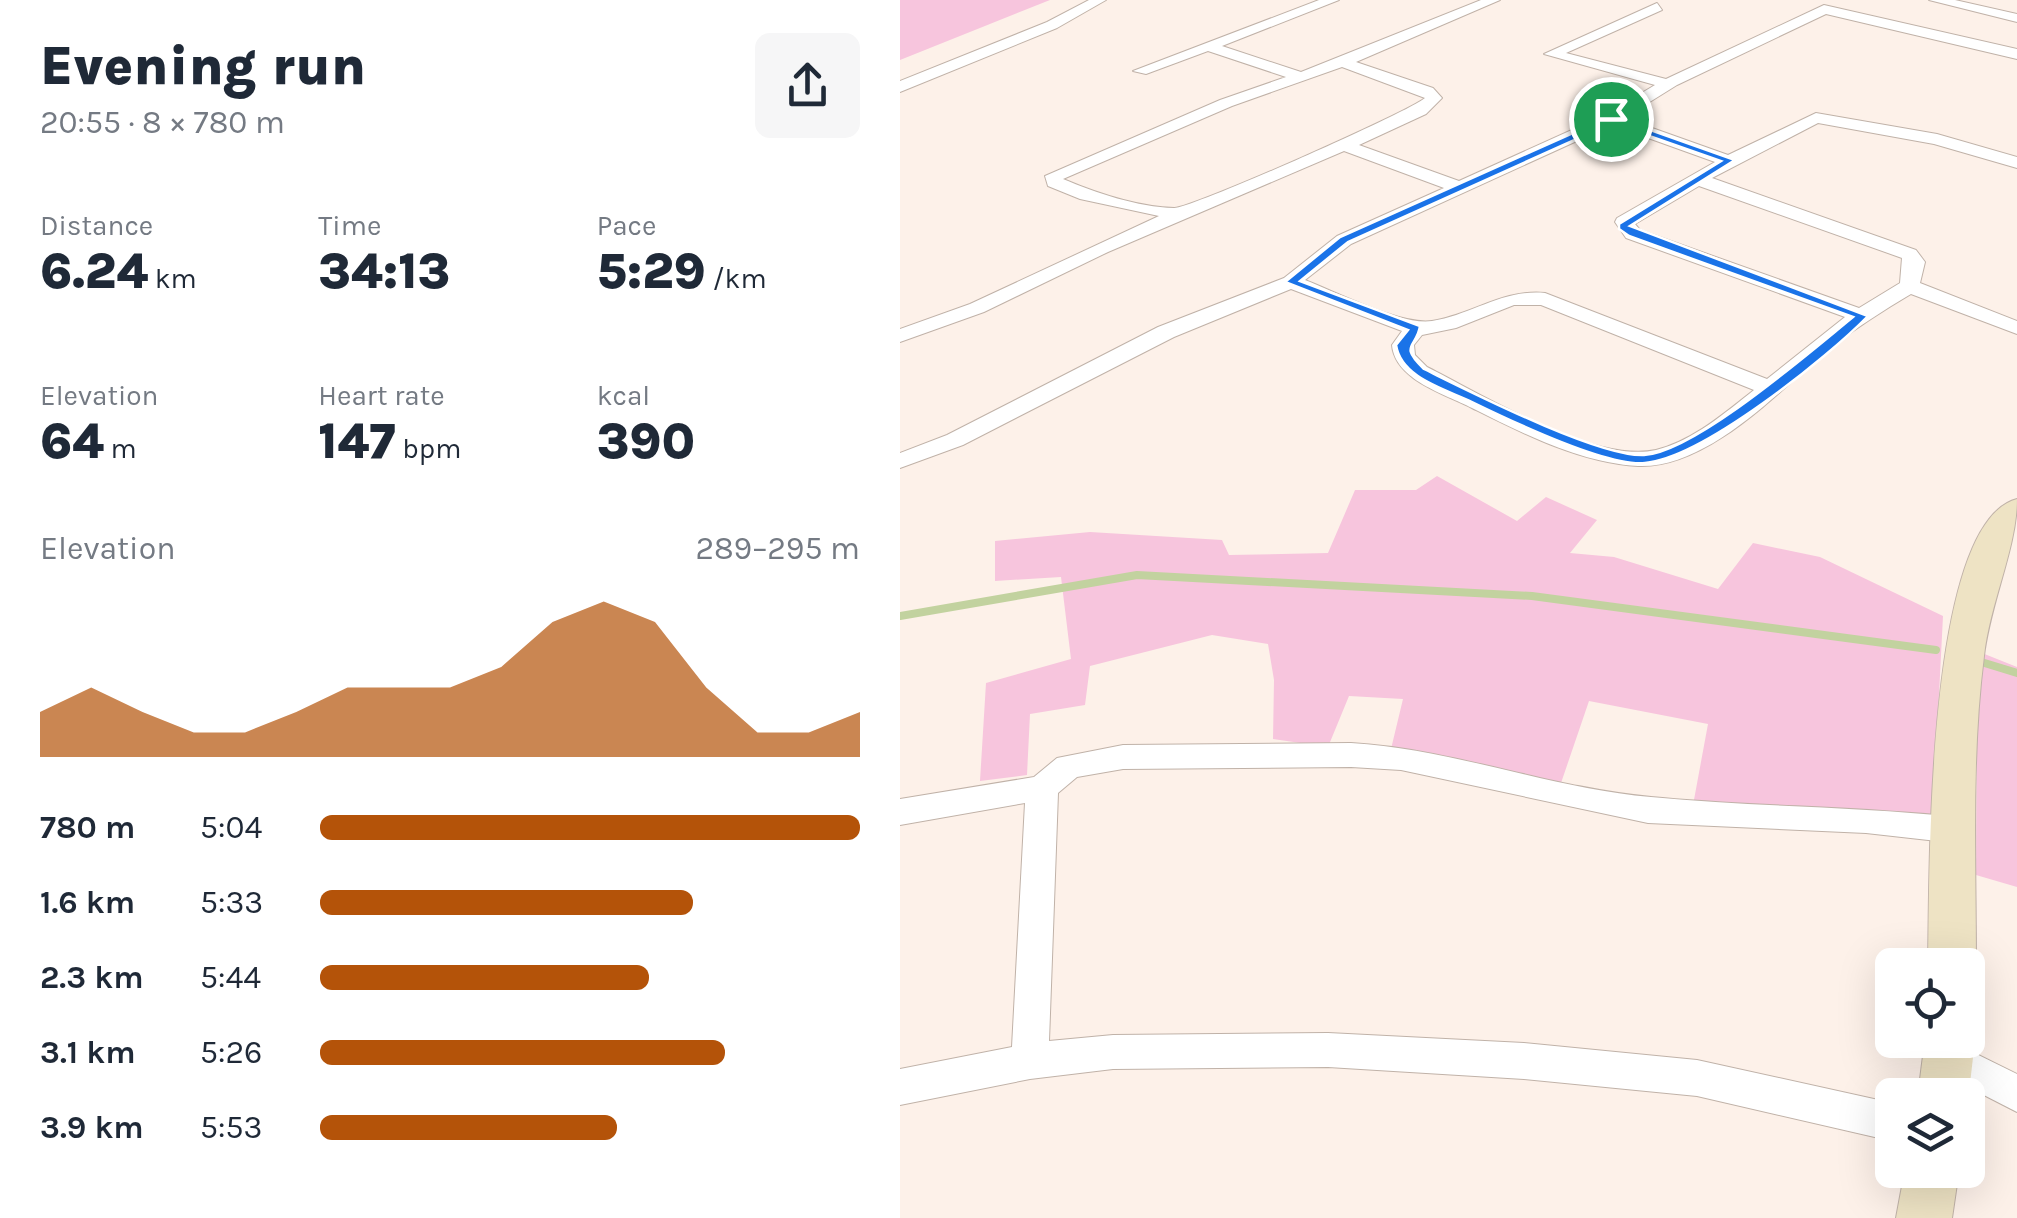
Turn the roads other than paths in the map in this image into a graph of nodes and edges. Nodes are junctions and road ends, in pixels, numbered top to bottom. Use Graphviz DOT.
graph roads {
  1 [pos="1099,0"];
  2 [pos="1332,0"];
  3 [pos="1438,0"];
  4 [pos="1493,0"];
  5 [pos="1936,0"];
  6 [pos="1657,6"];
  7 [pos="1472,8"];
  8 [pos="2017,18"];
  9 [pos="1208,46"];
  10 [pos="2017,54"];
  11 [pos="1341,62"];
  12 [pos="1140,71"];
  13 [pos="1299,76"];
  14 [pos="1668,84"];
  15 [pos="900,87"];
  16 [pos="1611,119"];
  17 [pos="1344,145"];
  18 [pos="1730,160"];
  19 [pos="2017,162"];
  20 [pos="1696,180"];
  21 [pos="1464,189"];
  22 [pos="1179,216"];
  23 [pos="1291,282"];
  24 [pos="1909,286"];
  25 [pos="1862,316"];
  26 [pos="2017,328"];
  27 [pos="1415,329"];
  28 [pos="900,336"];
  29 [pos="1773,389"];
  30 [pos="900,461"];
  31 [pos="2017,510"];
  32 [pos="1042,788"];
  33 [pos="900,812"];
  34 [pos="1955,830"];
  35 [pos="1952,948"];
  36 [pos="1030,1061"];
  37 [pos="1948,1064"];
  38 [pos="900,1087"];
  39 [pos="2017,1094"];
  40 [pos="1875,1118"];
  41 [pos="1929,1188"];
  42 [pos="1924,1218"];
  1 -- 15 [label="street"];
  2 -- 9 [label="street"];
  3 -- 7 [label="street"];
  4 -- 7 [label="street"];
  5 -- 8 [label="street"];
  6 -- 14 [label="street"];
  7 -- 11 [label="street"];
  9 -- 12 [label="street"];
  9 -- 13 [label="street"];
  10 -- 14 [label="street"];
  11 -- 13 [label="street"];
  11 -- 17 [label="street"];
  13 -- 22 [label="street"];
  14 -- 16 [label="street"];
  16 -- 18 [label="street"];
  16 -- 21 [label="street"];
  17 -- 21 [label="street"];
  17 -- 22 [label="street"];
  18 -- 19 [label="street"];
  18 -- 20 [label="street"];
  20 -- 24 [label="street"];
  20 -- 25 [label="street"];
  21 -- 23 [label="street"];
  22 -- 28 [label="street"];
  23 -- 27 [label="street"];
  23 -- 30 [label="street"];
  24 -- 25 [label="street"];
  24 -- 26 [label="street"];
  25 -- 29 [label="street"];
  27 -- 29 [label="street"];
  27 -- 29 [label="street"];
  31 -- 34 [label="street"];
  32 -- 33 [label="street"];
  32 -- 34 [label="street"];
  32 -- 36 [label="street"];
  34 -- 35 [label="street"];
  36 -- 38 [label="street"];
  36 -- 40 [label="street"];
  37 -- 39 [label="street"];
  41 -- 42 [label="street"];
}
